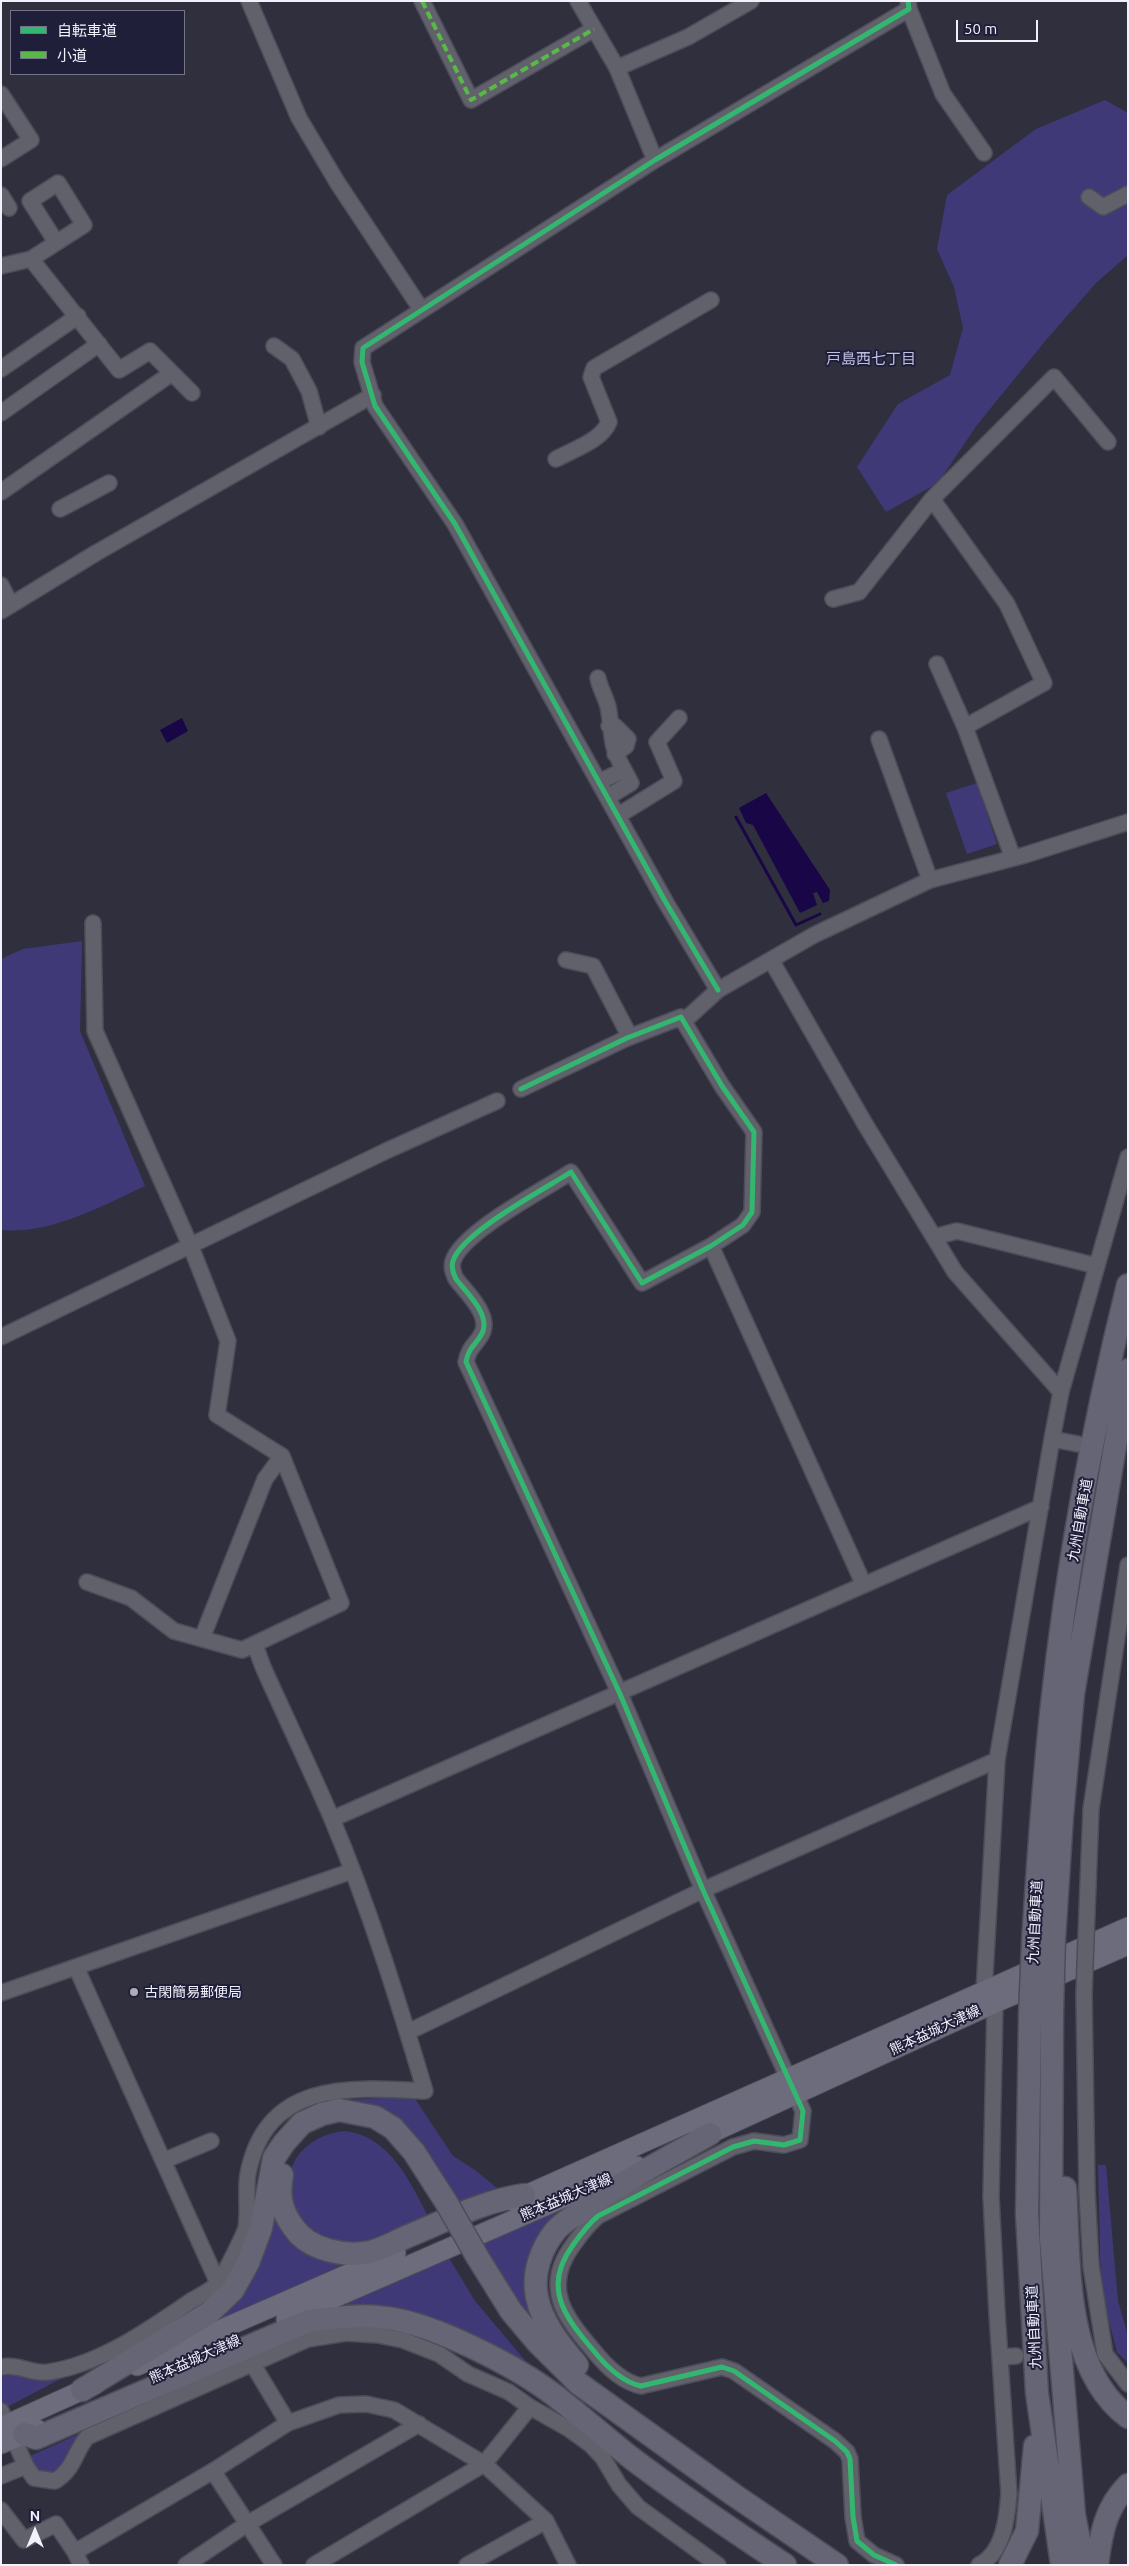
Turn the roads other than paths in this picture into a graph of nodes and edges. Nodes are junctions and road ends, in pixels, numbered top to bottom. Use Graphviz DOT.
graph roads {
  1 [pos="249,1"];
  2 [pos="422,1"];
  3 [pos="578,1"];
  4 [pos="751,1"];
  5 [pos="908,5"];
  6 [pos="594,29"];
  7 [pos="617,68"];
  8 [pos="1,94"];
  9 [pos="984,153"];
  10 [pos="1,159"];
  11 [pos="655,160"];
  12 [pos="1128,194"];
  13 [pos="1089,197"];
  14 [pos="56,242"];
  15 [pos="31,259"];
  16 [pos="2,263"];
  17 [pos="712,300"];
  18 [pos="421,310"];
  19 [pos="78,316"];
  20 [pos="99,344"];
  21 [pos="274,346"];
  22 [pos="1,369"];
  23 [pos="172,373"];
  24 [pos="192,392"];
  25 [pos="373,395"];
  26 [pos="1,413"];
  27 [pos="319,427"];
  28 [pos="1108,442"];
  29 [pos="556,459"];
  30 [pos="109,482"];
  31 [pos="1,492"];
  32 [pos="932,498"];
  33 [pos="60,510"];
  34 [pos="1,585"];
  35 [pos="834,599"];
  36 [pos="6,608"];
  37 [pos="937,664"];
  38 [pos="598,678"];
  39 [pos="679,718"];
  40 [pos="965,727"];
  41 [pos="878,739"];
  42 [pos="624,770"];
  43 [pos="601,781"];
  44 [pos="608,796"];
  45 [pos="619,815"];
  46 [pos="1128,822"];
  47 [pos="1013,858"];
  48 [pos="930,880"];
  49 [pos="93,923"];
  50 [pos="566,960"];
  51 [pos="771,960"];
  52 [pos="718,990"];
  53 [pos="683,1022"];
  54 [pos="630,1037"];
  55 [pos="521,1088"];
  56 [pos="497,1101"];
  57 [pos="1128,1157"];
  58 [pos="934,1237"];
  59 [pos="711,1246"];
  60 [pos="191,1247"];
  61 [pos="1097,1266"];
  62 [pos="1128,1285"];
  63 [pos="1,1337"];
  64 [pos="1128,1370"];
  65 [pos="1061,1392"];
  66 [pos="1052,1440"];
  67 [pos="1078,1444"];
  68 [pos="282,1456"];
  69 [pos="1041,1506"];
  70 [pos="1128,1566"];
  71 [pos="87,1582"];
  72 [pos="864,1585"];
  73 [pos="202,1638"];
  74 [pos="255,1645"];
  75 [pos="620,1694"];
  76 [pos="996,1760"];
  77 [pos="332,1819"];
  78 [pos="352,1871"];
  79 [pos="703,1890"];
  80 [pos="1128,1927"];
  81 [pos="1043,1941"];
  82 [pos="1128,1944"];
  83 [pos="76,1967"];
  84 [pos="1,1993"];
  85 [pos="990,1997"];
  86 [pos="1041,2014"];
  87 [pos="408,2032"];
  88 [pos="788,2078"];
  89 [pos="796,2094"];
  90 [pos="710,2134"];
  91 [pos="211,2141"];
  92 [pos="163,2161"];
  93 [pos="524,2195"];
  94 [pos="440,2205"];
  95 [pos="471,2260"];
  96 [pos="218,2283"];
  97 [pos="252,2363"];
  98 [pos="1,2367"];
  99 [pos="1128,2384"];
  100 [pos="82,2390"];
  101 [pos="1037,2393"];
  102 [pos="530,2407"];
  103 [pos="1128,2417"];
  104 [pos="288,2423"];
  105 [pos="419,2424"];
  106 [pos="9,2430"];
  107 [pos="648,2434"];
  108 [pos="631,2457"];
  109 [pos="484,2464"];
  110 [pos="26,2466"];
  111 [pos="213,2471"];
  112 [pos="1,2476"];
  113 [pos="1128,2485"];
  114 [pos="1,2510"];
  115 [pos="546,2521"];
  116 [pos="247,2524"];
  117 [pos="812,2547"];
  118 [pos="78,2558"];
  119 [pos="712,2563"];
  120 [pos="186,2565"];
  121 [pos="274,2565"];
  122 [pos="314,2565"];
  123 [pos="467,2565"];
  124 [pos="568,2565"];
  125 [pos="785,2565"];
  126 [pos="837,2565"];
  127 [pos="849,2565"];
  128 [pos="896,2565"];
  129 [pos="979,2565"];
  130 [pos="1010,2565"];
  131 [pos="1062,2565"];
  132 [pos="1084,2565"];
  133 [pos="1096,2565"];
  1 -- 18 [label="street"];
  2 -- 6 [label="street"];
  3 -- 6 [label="street"];
  4 -- 7 [label="street"];
  5 -- 9 [label="street"];
  5 -- 11 [label="street"];
  6 -- 7 [label="street"];
  7 -- 11 [label="street"];
  8 -- 10 [label="street"];
  11 -- 18 [label="street"];
  12 -- 13 [label="street"];
  14 -- 15 [label="street"];
  15 -- 16 [label="street"];
  15 -- 19 [label="street"];
  17 -- 29 [label="street"];
  18 -- 25 [label="street"];
  19 -- 20 [label="street"];
  19 -- 22 [label="street"];
  20 -- 23 [label="street"];
  20 -- 26 [label="street"];
  21 -- 27 [label="street"];
  23 -- 24 [label="street"];
  23 -- 31 [label="street"];
  25 -- 27 [label="street"];
  25 -- 43 [label="street"];
  27 -- 36 [label="street"];
  28 -- 32 [label="street"];
  30 -- 33 [label="street"];
  32 -- 35 [label="street"];
  32 -- 40 [label="street"];
  34 -- 36 [label="street"];
  37 -- 40 [label="street"];
  38 -- 42 [label="street"];
  39 -- 45 [label="street"];
  40 -- 47 [label="street"];
  41 -- 48 [label="street"];
  42 -- 43 [label="street"];
  42 -- 44 [label="street"];
  43 -- 44 [label="street"];
  44 -- 45 [label="street"];
  45 -- 52 [label="street"];
  46 -- 47 [label="street"];
  47 -- 48 [label="street"];
  48 -- 51 [label="street"];
  49 -- 60 [label="street"];
  50 -- 54 [label="street"];
  51 -- 52 [label="street"];
  51 -- 58 [label="street"];
  52 -- 53 [label="street"];
  53 -- 54 [label="street"];
  53 -- 59 [label="street"];
  54 -- 55 [label="street"];
  56 -- 60 [label="street"];
  57 -- 61 [label="street"];
  58 -- 61 [label="street"];
  58 -- 65 [label="street"];
  59 -- 72 [label="street"];
  59 -- 75 [label="street"];
  60 -- 63 [label="street"];
  60 -- 68 [label="street"];
  61 -- 65 [label="street"];
  62 -- 81 [label="highway, 九州自動車道"];
  64 -- 81 [label="highway, 九州自動車道"];
  65 -- 66 [label="street"];
  66 -- 67 [label="street"];
  66 -- 69 [label="street"];
  68 -- 73 [label="street"];
  68 -- 74 [label="street"];
  69 -- 72 [label="street"];
  69 -- 76 [label="street"];
  70 -- 99 [label="street, bridge"];
  71 -- 73 [label="street"];
  72 -- 75 [label="street"];
  73 -- 74 [label="street"];
  74 -- 77 [label="street"];
  75 -- 77 [label="street"];
  75 -- 79 [label="street"];
  76 -- 79 [label="street"];
  76 -- 85 [label="street"];
  77 -- 78 [label="street"];
  78 -- 83 [label="street"];
  78 -- 87 [label="street"];
  79 -- 87 [label="street"];
  79 -- 88 [label="street"];
  80 -- 85 [label="main road, 熊本益城大津線"];
  81 -- 86 [label="highway, 九州自動車道, bridge"];
  82 -- 85 [label="main road, 熊本益城大津線"];
  83 -- 84 [label="street"];
  83 -- 92 [label="street"];
  85 -- 88 [label="main road, 熊本益城大津線"];
  85 -- 89 [label="main road, 熊本益城大津線"];
  85 -- 129 [label="street"];
  86 -- 101 [label="highway, 九州自動車道"];
  86 -- 103 [label="highway"];
  86 -- 132 [label="highway, 九州自動車道"];
  87 -- 96 [label="street"];
  88 -- 89 [label="street"];
  88 -- 93 [label="main road, 熊本益城大津線"];
  89 -- 90 [label="main road, 熊本益城大津線"];
  89 -- 128 [label="street"];
  90 -- 106 [label="main road, 熊本益城大津線"];
  90 -- 107 [label="highway"];
  91 -- 92 [label="street"];
  92 -- 96 [label="street"];
  93 -- 94 [label="highway"];
  93 -- 100 [label="main road, 熊本益城大津線"];
  94 -- 95 [label="highway, bridge"];
  94 -- 100 [label="highway"];
  95 -- 107 [label="highway"];
  95 -- 108 [label="highway"];
  96 -- 98 [label="street"];
  97 -- 102 [label="street"];
  97 -- 104 [label="street"];
  97 -- 110 [label="street"];
  100 -- 106 [label="main road, 熊本益城大津線"];
  101 -- 130 [label="highway"];
  101 -- 131 [label="highway, 九州自動車道"];
  102 -- 109 [label="street"];
  102 -- 119 [label="street"];
  104 -- 105 [label="street"];
  104 -- 111 [label="street"];
  105 -- 109 [label="street"];
  105 -- 116 [label="street"];
  106 -- 108 [label="highway"];
  106 -- 110 [label="street"];
  107 -- 117 [label="highway"];
  108 -- 125 [label="highway"];
  109 -- 115 [label="street"];
  109 -- 122 [label="street"];
  110 -- 112 [label="street"];
  111 -- 116 [label="street"];
  111 -- 118 [label="street"];
  113 -- 133 [label="highway"];
  114 -- 118 [label="street"];
  115 -- 123 [label="street"];
  115 -- 124 [label="street"];
  116 -- 120 [label="street"];
  116 -- 121 [label="street"];
  117 -- 126 [label="highway"];
  117 -- 127 [label="highway"];
}
